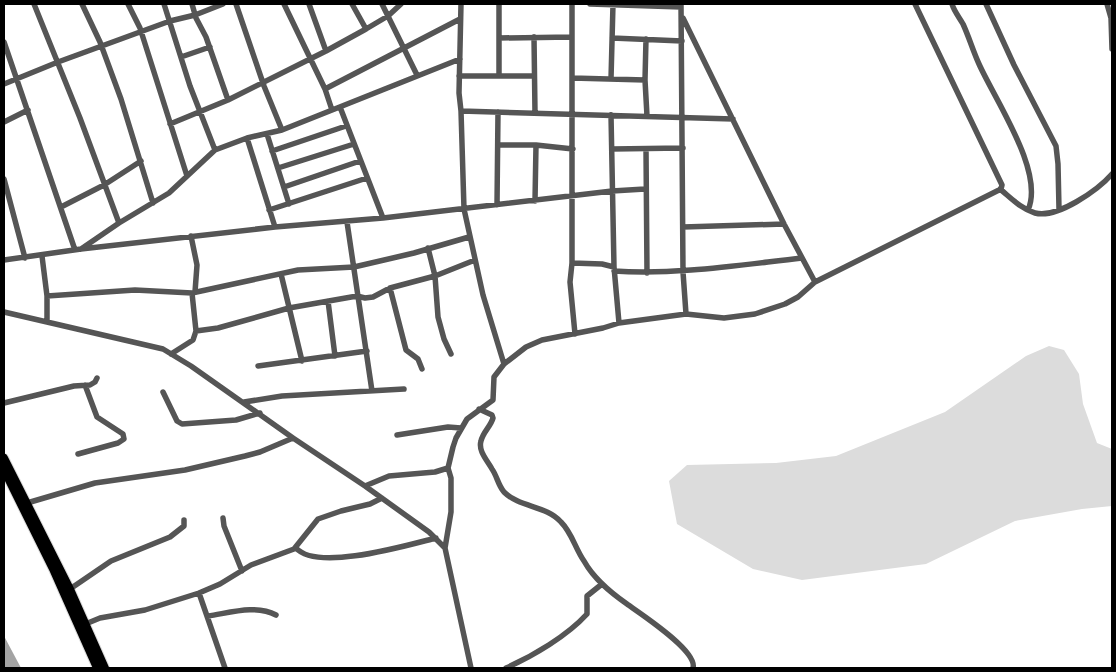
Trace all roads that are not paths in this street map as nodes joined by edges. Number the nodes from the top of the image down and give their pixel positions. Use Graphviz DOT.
graph roads {
  1 [pos="34,4"];
  2 [pos="82,4"];
  3 [pos="128,4"];
  4 [pos="164,4"];
  5 [pos="192,4"];
  6 [pos="223,4"];
  7 [pos="236,4"];
  8 [pos="284,4"];
  9 [pos="309,4"];
  10 [pos="352,4"];
  11 [pos="382,4"];
  12 [pos="401,4"];
  13 [pos="461,4"];
  14 [pos="499,4"];
  15 [pos="572,4"];
  16 [pos="590,4"];
  17 [pos="613,4"];
  18 [pos="915,4"];
  19 [pos="952,4"];
  20 [pos="986,4"];
  21 [pos="1107,4"];
  22 [pos="646,5"];
  23 [pos="681,5"];
  24 [pos="195,15"];
  25 [pos="681,15"];
  26 [pos="388,16"];
  27 [pos="460,19"];
  28 [pos="170,21"];
  29 [pos="366,29"];
  30 [pos="142,32"];
  31 [pos="534,37"];
  32 [pos="572,37"];
  33 [pos="499,38"];
  34 [pos="612,38"];
  35 [pos="646,39"];
  36 [pos="682,40"];
  37 [pos="4,42"];
  38 [pos="102,47"];
  39 [pos="210,47"];
  40 [pos="405,48"];
  41 [pos="1112,48"];
  42 [pos="326,51"];
  43 [pos="182,57"];
  44 [pos="310,58"];
  45 [pos="460,59"];
  46 [pos="58,62"];
  47 [pos="417,75"];
  48 [pos="459,76"];
  49 [pos="499,76"];
  50 [pos="534,76"];
  51 [pos="572,78"];
  52 [pos="16,79"];
  53 [pos="611,79"];
  54 [pos="645,80"];
  55 [pos="263,82"];
  56 [pos="4,84"];
  57 [pos="326,90"];
  58 [pos="228,100"];
  59 [pos="340,107"];
  60 [pos="28,110"];
  61 [pos="332,110"];
  62 [pos="461,111"];
  63 [pos="200,112"];
  64 [pos="498,112"];
  65 [pos="535,113"];
  66 [pos="572,114"];
  67 [pos="611,115"];
  68 [pos="647,116"];
  69 [pos="683,118"];
  70 [pos="733,119"];
  71 [pos="4,122"];
  72 [pos="170,124"];
  73 [pos="346,126"];
  74 [pos="282,130"];
  75 [pos="267,134"];
  76 [pos="247,138"];
  77 [pos="354,144"];
  78 [pos="498,145"];
  79 [pos="536,145"];
  80 [pos="683,148"];
  81 [pos="572,149"];
  82 [pos="612,149"];
  83 [pos="646,149"];
  84 [pos="215,150"];
  85 [pos="272,151"];
  86 [pos="141,161"];
  87 [pos="360,161"];
  88 [pos="278,168"];
  89 [pos="1112,174"];
  90 [pos="187,176"];
  91 [pos="4,178"];
  92 [pos="367,178"];
  93 [pos="104,185"];
  94 [pos="284,187"];
  95 [pos="645,189"];
  96 [pos="1000,190"];
  97 [pos="612,191"];
  98 [pos="572,196"];
  99 [pos="536,201"];
  100 [pos="153,203"];
  101 [pos="289,204"];
  102 [pos="497,205"];
  103 [pos="61,207"];
  104 [pos="464,209"];
  105 [pos="1059,209"];
  106 [pos="270,210"];
  107 [pos="1028,210"];
  108 [pos="383,218"];
  109 [pos="347,222"];
  110 [pos="119,223"];
  111 [pos="784,224"];
  112 [pos="275,227"];
  113 [pos="683,227"];
  114 [pos="191,236"];
  115 [pos="469,237"];
  116 [pos="428,248"];
  117 [pos="78,249"];
  118 [pos="42,256"];
  119 [pos="25,258"];
  120 [pos="802,258"];
  121 [pos="4,260"];
  122 [pos="475,260"];
  123 [pos="572,263"];
  124 [pos="354,267"];
  125 [pos="614,269"];
  126 [pos="683,272"];
  127 [pos="647,273"];
  128 [pos="281,274"];
  129 [pos="435,276"];
  130 [pos="815,282"];
  131 [pos="390,288"];
  132 [pos="194,293"];
  133 [pos="47,296"];
  134 [pos="357,296"];
  135 [pos="328,301"];
  136 [pos="289,308"];
  137 [pos="4,312"];
  138 [pos="686,314"];
  139 [pos="47,322"];
  140 [pos="619,323"];
  141 [pos="196,331"];
  142 [pos="575,334"];
  143 [pos="367,351"];
  144 [pos="171,354"];
  145 [pos="451,354"];
  146 [pos="335,356"];
  147 [pos="302,361"];
  148 [pos="504,364"];
  149 [pos="258,366"];
  150 [pos="422,369"];
  151 [pos="97,378"];
  152 [pos="85,385"];
  153 [pos="404,389"];
  154 [pos="372,391"];
  155 [pos="163,392"];
  156 [pos="244,402"];
  157 [pos="4,403"];
  158 [pos="479,409"];
  159 [pos="260,414"];
  160 [pos="461,428"];
  161 [pos="397,436"];
  162 [pos="293,438"];
  163 [pos="78,454"];
  164 [pos="4,458"];
  165 [pos="448,468"];
  166 [pos="4,470"];
  167 [pos="365,486"];
  168 [pos="382,498"];
  169 [pos="27,503"];
  170 [pos="223,518"];
  171 [pos="184,520"];
  172 [pos="436,538"];
  173 [pos="296,548"];
  174 [pos="445,548"];
  175 [pos="242,571"];
  176 [pos="602,584"];
  177 [pos="70,589"];
  178 [pos="199,593"];
  179 [pos="276,614"];
  180 [pos="208,616"];
  181 [pos="82,625"];
  182 [pos="98,668"];
  183 [pos="105,668"];
  184 [pos="225,668"];
  185 [pos="471,668"];
  186 [pos="506,668"];
  187 [pos="693,668"];
  1 -- 46 [label="street"];
  2 -- 38 [label="street"];
  3 -- 30 [label="street"];
  4 -- 28 [label="street"];
  5 -- 24 [label="street"];
  6 -- 24 [label="street"];
  7 -- 55 [label="street"];
  8 -- 44 [label="street"];
  9 -- 42 [label="street"];
  10 -- 29 [label="street"];
  11 -- 26 [label="street"];
  12 -- 26 [label="street"];
  13 -- 27 [label="street"];
  14 -- 33 [label="street"];
  15 -- 32 [label="street"];
  16 -- 17 [label="street"];
  17 -- 22 [label="street"];
  17 -- 34 [label="street"];
  18 -- 96 [label="street"];
  19 -- 107 [label="street"];
  20 -- 105 [label="street"];
  21 -- 41 [label="street"];
  22 -- 23 [label="street"];
  23 -- 25 [label="street"];
  24 -- 28 [label="street"];
  24 -- 39 [label="street"];
  25 -- 36 [label="street"];
  25 -- 70 [label="street"];
  26 -- 29 [label="street"];
  26 -- 40 [label="street"];
  27 -- 40 [label="street"];
  27 -- 45 [label="street"];
  28 -- 30 [label="street"];
  28 -- 43 [label="street"];
  29 -- 42 [label="street"];
  30 -- 38 [label="street"];
  30 -- 72 [label="street"];
  31 -- 32 [label="street"];
  31 -- 33 [label="street"];
  31 -- 50 [label="street"];
  32 -- 51 [label="street"];
  33 -- 49 [label="street"];
  34 -- 35 [label="street"];
  34 -- 53 [label="street"];
  35 -- 36 [label="street"];
  35 -- 54 [label="street"];
  36 -- 69 [label="street"];
  37 -- 52 [label="street"];
  38 -- 46 [label="street"];
  38 -- 86 [label="street"];
  39 -- 43 [label="street"];
  39 -- 58 [label="street"];
  40 -- 47 [label="street"];
  40 -- 57 [label="street"];
  42 -- 44 [label="street"];
  43 -- 63 [label="street"];
  44 -- 55 [label="street"];
  44 -- 57 [label="street"];
  45 -- 47 [label="street"];
  45 -- 48 [label="street"];
  46 -- 52 [label="street"];
  46 -- 93 [label="street"];
  47 -- 59 [label="street"];
  48 -- 49 [label="street"];
  48 -- 62 [label="street"];
  49 -- 50 [label="street"];
  50 -- 65 [label="street"];
  51 -- 53 [label="street"];
  51 -- 66 [label="street"];
  52 -- 56 [label="street"];
  52 -- 60 [label="street"];
  53 -- 54 [label="street"];
  54 -- 68 [label="street"];
  55 -- 58 [label="street"];
  55 -- 74 [label="street"];
  57 -- 61 [label="street"];
  58 -- 63 [label="street"];
  59 -- 61 [label="street"];
  59 -- 73 [label="street"];
  60 -- 71 [label="street"];
  60 -- 103 [label="street"];
  61 -- 74 [label="street"];
  62 -- 64 [label="street"];
  62 -- 104 [label="street"];
  63 -- 72 [label="street"];
  63 -- 84 [label="street"];
  64 -- 65 [label="street"];
  64 -- 78 [label="street"];
  65 -- 66 [label="street"];
  66 -- 67 [label="street"];
  66 -- 81 [label="street"];
  67 -- 68 [label="street"];
  67 -- 82 [label="street"];
  68 -- 69 [label="street"];
  69 -- 70 [label="street"];
  69 -- 80 [label="street"];
  70 -- 111 [label="street"];
  72 -- 90 [label="street"];
  73 -- 77 [label="street"];
  73 -- 85 [label="street"];
  74 -- 75 [label="street"];
  75 -- 76 [label="street"];
  75 -- 85 [label="street"];
  76 -- 84 [label="street"];
  76 -- 106 [label="street"];
  77 -- 87 [label="street"];
  77 -- 88 [label="street"];
  78 -- 79 [label="street"];
  78 -- 102 [label="street"];
  79 -- 81 [label="street"];
  79 -- 99 [label="street"];
  80 -- 83 [label="street"];
  80 -- 113 [label="street"];
  81 -- 98 [label="street"];
  82 -- 83 [label="street"];
  82 -- 97 [label="street"];
  83 -- 95 [label="street"];
  84 -- 90 [label="street"];
  85 -- 88 [label="street"];
  86 -- 93 [label="street"];
  86 -- 100 [label="street"];
  87 -- 92 [label="street"];
  87 -- 94 [label="street"];
  88 -- 94 [label="street"];
  89 -- 105 [label="street"];
  90 -- 100 [label="street"];
  91 -- 119 [label="street"];
  92 -- 101 [label="street"];
  92 -- 108 [label="street"];
  93 -- 103 [label="street"];
  93 -- 110 [label="street"];
  94 -- 101 [label="street"];
  95 -- 97 [label="street"];
  95 -- 127 [label="street"];
  96 -- 107 [label="street"];
  96 -- 130 [label="street"];
  97 -- 98 [label="street"];
  97 -- 125 [label="street"];
  98 -- 99 [label="street"];
  98 -- 123 [label="street"];
  99 -- 102 [label="street"];
  100 -- 110 [label="street"];
  101 -- 106 [label="street"];
  102 -- 104 [label="street"];
  103 -- 117 [label="street"];
  104 -- 108 [label="street"];
  104 -- 115 [label="street"];
  105 -- 107 [label="street"];
  106 -- 112 [label="street"];
  108 -- 109 [label="street"];
  109 -- 112 [label="street"];
  109 -- 124 [label="street"];
  110 -- 117 [label="street"];
  111 -- 113 [label="street"];
  111 -- 120 [label="street"];
  112 -- 114 [label="street"];
  113 -- 126 [label="street"];
  114 -- 117 [label="street"];
  114 -- 132 [label="street"];
  115 -- 116 [label="street"];
  115 -- 122 [label="street"];
  116 -- 124 [label="street"];
  116 -- 129 [label="street"];
  117 -- 118 [label="street"];
  118 -- 119 [label="street"];
  118 -- 133 [label="street"];
  119 -- 121 [label="street"];
  120 -- 126 [label="street"];
  120 -- 130 [label="street"];
  122 -- 129 [label="street"];
  122 -- 148 [label="street"];
  123 -- 125 [label="street"];
  123 -- 142 [label="street"];
  124 -- 128 [label="street"];
  124 -- 134 [label="street"];
  125 -- 127 [label="street"];
  125 -- 140 [label="street"];
  126 -- 127 [label="street"];
  126 -- 138 [label="street"];
  128 -- 132 [label="street"];
  128 -- 136 [label="street"];
  129 -- 131 [label="street"];
  129 -- 145 [label="street"];
  130 -- 138 [label="street"];
  131 -- 134 [label="street"];
  131 -- 150 [label="street"];
  132 -- 133 [label="street"];
  132 -- 141 [label="street"];
  133 -- 139 [label="street"];
  134 -- 135 [label="street"];
  134 -- 143 [label="street"];
  135 -- 136 [label="street"];
  135 -- 146 [label="street"];
  136 -- 141 [label="street"];
  136 -- 147 [label="street"];
  137 -- 139 [label="street"];
  138 -- 140 [label="street"];
  139 -- 144 [label="street"];
  140 -- 142 [label="street"];
  141 -- 144 [label="street"];
  142 -- 148 [label="street"];
  143 -- 146 [label="street"];
  143 -- 154 [label="street"];
  144 -- 156 [label="street"];
  146 -- 147 [label="street"];
  147 -- 149 [label="street"];
  148 -- 158 [label="street"];
  151 -- 152 [label="street"];
  152 -- 157 [label="street"];
  152 -- 163 [label="street"];
  153 -- 154 [label="street"];
  154 -- 156 [label="street"];
  155 -- 159 [label="street"];
  156 -- 159 [label="street"];
  158 -- 160 [label="street"];
  158 -- 176 [label="street"];
  159 -- 162 [label="street"];
  160 -- 161 [label="street"];
  160 -- 165 [label="street"];
  162 -- 167 [label="street"];
  162 -- 169 [label="street"];
  164 -- 169 [label="main road"];
  165 -- 167 [label="street"];
  165 -- 174 [label="street"];
  166 -- 181 [label="main road"];
  167 -- 168 [label="street"];
  168 -- 172 [label="street"];
  168 -- 173 [label="street"];
  169 -- 177 [label="main road"];
  170 -- 175 [label="street"];
  171 -- 177 [label="street"];
  172 -- 173 [label="street"];
  172 -- 174 [label="street"];
  173 -- 175 [label="street"];
  174 -- 185 [label="street"];
  175 -- 178 [label="street"];
  176 -- 186 [label="street"];
  176 -- 187 [label="street"];
  177 -- 181 [label="main road"];
  178 -- 180 [label="street"];
  178 -- 181 [label="street"];
  179 -- 180 [label="street"];
  180 -- 184 [label="street"];
  181 -- 182 [label="main road"];
  181 -- 183 [label="main road"];
}
